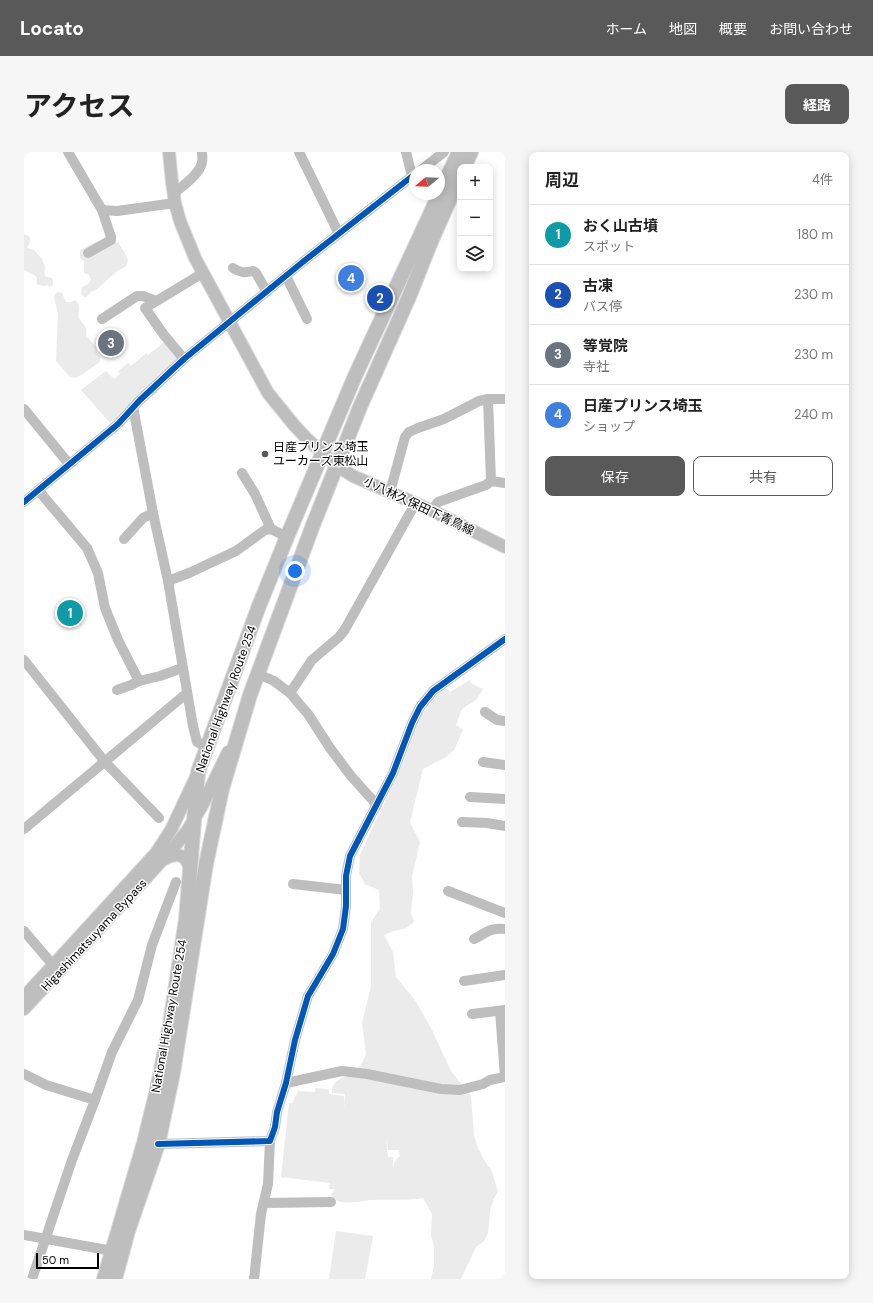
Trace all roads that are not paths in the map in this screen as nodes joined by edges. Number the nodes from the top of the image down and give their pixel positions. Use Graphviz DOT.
graph roads {
  1 [pos="68,152"];
  2 [pos="170,152"];
  3 [pos="202,152"];
  4 [pos="299,152"];
  5 [pos="406,152"];
  6 [pos="444,152"];
  7 [pos="462,152"];
  8 [pos="410,164"];
  9 [pos="429,164"];
  10 [pos="464,164"];
  11 [pos="409,179"];
  12 [pos="457,183"];
  13 [pos="175,198"];
  14 [pos="102,210"];
  15 [pos="339,234"];
  16 [pos="88,253"];
  17 [pos="233,268"];
  18 [pos="203,273"];
  19 [pos="286,276"];
  20 [pos="267,292"];
  21 [pos="156,301"];
  22 [pos="102,318"];
  23 [pos="307,318"];
  24 [pos="230,323"];
  25 [pos="184,359"];
  26 [pos="488,399"];
  27 [pos="505,399"];
  28 [pos="133,407"];
  29 [pos="24,409"];
  30 [pos="322,454"];
  31 [pos="70,464"];
  32 [pos="337,466"];
  33 [pos="242,473"];
  34 [pos="491,481"];
  35 [pos="505,483"];
  36 [pos="38,490"];
  37 [pos="390,492"];
  38 [pos="24,502"];
  39 [pos="415,504"];
  40 [pos="432,511"];
  41 [pos="153,513"];
  42 [pos="271,529"];
  43 [pos="287,537"];
  44 [pos="124,539"];
  45 [pos="505,547"];
  46 [pos="168,581"];
  47 [pos="505,639"];
  48 [pos="24,660"];
  49 [pos="182,668"];
  50 [pos="258,674"];
  51 [pos="138,681"];
  52 [pos="117,690"];
  53 [pos="187,693"];
  54 [pos="290,693"];
  55 [pos="250,695"];
  56 [pos="485,712"];
  57 [pos="505,721"];
  58 [pos="207,747"];
  59 [pos="105,762"];
  60 [pos="483,762"];
  61 [pos="505,765"];
  62 [pos="198,772"];
  63 [pos="470,797"];
  64 [pos="505,799"];
  65 [pos="377,805"];
  66 [pos="159,818"];
  67 [pos="194,821"];
  68 [pos="462,822"];
  69 [pos="505,826"];
  70 [pos="24,829"];
  71 [pos="177,844"];
  72 [pos="192,848"];
  73 [pos="159,856"];
  74 [pos="206,864"];
  75 [pos="190,870"];
  76 [pos="176,882"];
  77 [pos="293,884"];
  78 [pos="346,890"];
  79 [pos="448,891"];
  80 [pos="505,913"];
  81 [pos="505,929"];
  82 [pos="24,931"];
  83 [pos="474,939"];
  84 [pos="53,965"];
  85 [pos="505,975"];
  86 [pos="464,981"];
  87 [pos="24,997"];
  88 [pos="24,1010"];
  89 [pos="503,1010"];
  90 [pos="472,1014"];
  91 [pos="24,1074"];
  92 [pos="505,1077"];
  93 [pos="286,1083"];
  94 [pos="95,1100"];
  95 [pos="270,1141"];
  96 [pos="158,1144"];
  97 [pos="331,1202"];
  98 [pos="264,1203"];
  99 [pos="24,1235"];
  100 [pos="46,1239"];
  101 [pos="117,1252"];
  102 [pos="32,1279"];
  103 [pos="104,1279"];
  104 [pos="115,1279"];
  105 [pos="254,1279"];
  1 -- 14 [label="street"];
  2 -- 13 [label="main road, 小八林久保田下青鳥線"];
  3 -- 13 [label="street"];
  4 -- 15 [label="street"];
  5 -- 8 [label="street"];
  6 -- 9 [label="street"];
  7 -- 10 [label="highway, National Highway Route 254"];
  7 -- 30 [label="highway, National Highway Route 254"];
  11 -- 15 [label="street"];
  12 -- 32 [label="highway, National Highway Route 254"];
  13 -- 14 [label="street"];
  13 -- 18 [label="main road, 小八林久保田下青鳥線"];
  14 -- 16 [label="street"];
  15 -- 19 [label="street"];
  17 -- 20 [label="street"];
  18 -- 21 [label="street"];
  18 -- 24 [label="main road, 小八林久保田下青鳥線"];
  19 -- 20 [label="street"];
  19 -- 23 [label="street"];
  20 -- 24 [label="street"];
  21 -- 22 [label="street"];
  21 -- 25 [label="street"];
  24 -- 25 [label="street"];
  24 -- 30 [label="main road, 小八林久保田下青鳥線"];
  25 -- 28 [label="street"];
  26 -- 27 [label="street"];
  26 -- 34 [label="street"];
  26 -- 37 [label="street"];
  28 -- 31 [label="street"];
  28 -- 41 [label="street"];
  29 -- 31 [label="street"];
  30 -- 32 [label="main road, 小八林久保田下青鳥線"];
  30 -- 43 [label="highway, National Highway Route 254"];
  31 -- 36 [label="street"];
  32 -- 37 [label="main road, 小八林久保田下青鳥線"];
  32 -- 50 [label="highway, National Highway Route 254"];
  33 -- 42 [label="street"];
  34 -- 35 [label="street"];
  34 -- 40 [label="street"];
  36 -- 38 [label="street"];
  36 -- 51 [label="street"];
  37 -- 39 [label="main road, 小八林久保田下青鳥線"];
  39 -- 40 [label="main road, 小八林久保田下青鳥線"];
  39 -- 54 [label="street"];
  40 -- 45 [label="main road, 小八林久保田下青鳥線"];
  41 -- 44 [label="street"];
  41 -- 46 [label="street"];
  42 -- 43 [label="street"];
  42 -- 46 [label="street"];
  43 -- 58 [label="highway, National Highway Route 254"];
  46 -- 49 [label="street"];
  47 -- 65 [label="street"];
  48 -- 59 [label="street"];
  49 -- 51 [label="street"];
  49 -- 53 [label="street"];
  50 -- 54 [label="street"];
  50 -- 55 [label="highway, National Highway Route 254"];
  51 -- 52 [label="street"];
  53 -- 58 [label="street"];
  53 -- 59 [label="street"];
  54 -- 65 [label="street"];
  55 -- 67 [label="main road"];
  55 -- 74 [label="highway, National Highway Route 254"];
  56 -- 57 [label="street"];
  58 -- 62 [label="highway, National Highway Route 254"];
  59 -- 66 [label="street"];
  59 -- 70 [label="street"];
  60 -- 61 [label="street"];
  62 -- 67 [label="highway, National Highway Route 254"];
  62 -- 73 [label="main road"];
  63 -- 64 [label="street"];
  65 -- 78 [label="street"];
  67 -- 71 [label="main road"];
  67 -- 72 [label="highway, National Highway Route 254"];
  68 -- 69 [label="street"];
  71 -- 72 [label="main road"];
  71 -- 73 [label="main road"];
  72 -- 74 [label="main road"];
  72 -- 75 [label="highway, National Highway Route 254"];
  73 -- 75 [label="main road"];
  73 -- 84 [label="main road, Higashimatsuyama Bypass"];
  73 -- 88 [label="main road, Higashimatsuyama Bypass"];
  74 -- 96 [label="highway, National Highway Route 254"];
  75 -- 101 [label="highway, National Highway Route 254"];
  76 -- 94 [label="street"];
  77 -- 78 [label="street"];
  78 -- 93 [label="street"];
  79 -- 80 [label="street"];
  81 -- 83 [label="street"];
  82 -- 84 [label="street"];
  84 -- 87 [label="main road, Higashimatsuyama Bypass"];
  85 -- 86 [label="street"];
  89 -- 90 [label="street"];
  89 -- 92 [label="street"];
  91 -- 94 [label="street"];
  92 -- 93 [label="street"];
  93 -- 95 [label="street"];
  94 -- 100 [label="street"];
  95 -- 96 [label="street"];
  95 -- 98 [label="street"];
  96 -- 101 [label="highway, National Highway Route 254"];
  97 -- 98 [label="street"];
  98 -- 105 [label="street"];
  99 -- 100 [label="street"];
  100 -- 101 [label="street"];
  100 -- 102 [label="street"];
  101 -- 103 [label="highway, National Highway Route 254"];
  101 -- 104 [label="highway, National Highway Route 254"];
}
